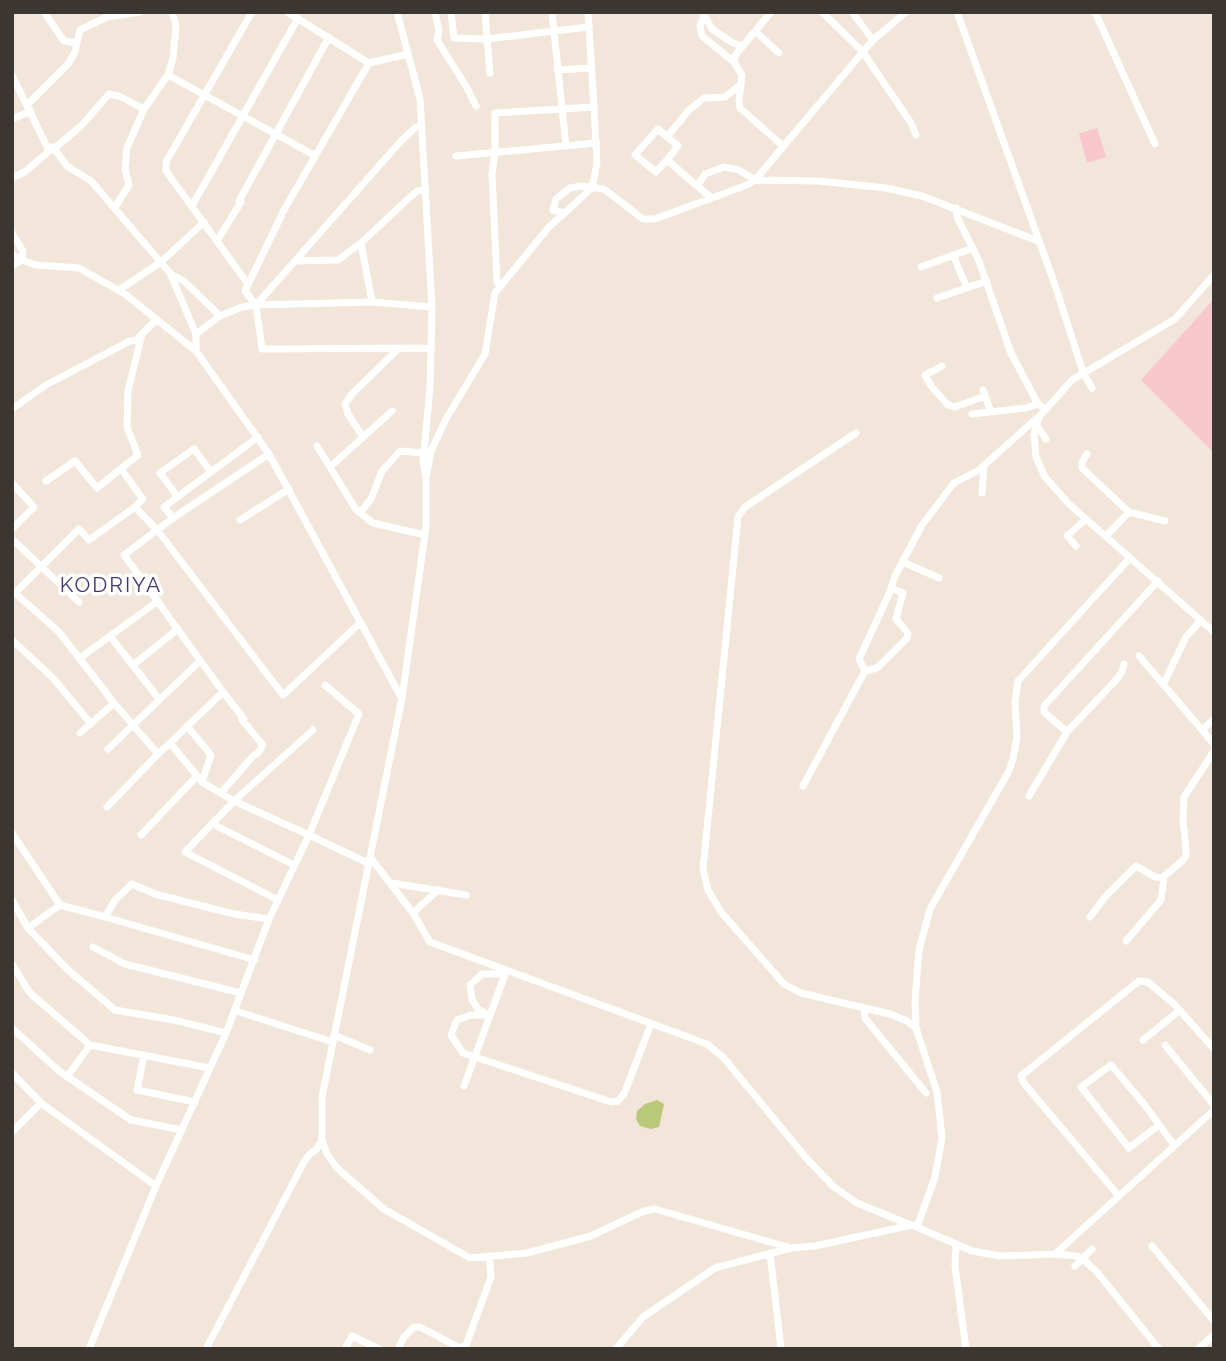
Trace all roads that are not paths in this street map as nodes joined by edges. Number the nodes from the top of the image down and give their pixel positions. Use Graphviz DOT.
graph roads {
  1 [pos="44,12"];
  2 [pos="139,12"];
  3 [pos="172,12"];
  4 [pos="252,12"];
  5 [pos="287,12"];
  6 [pos="397,12"];
  7 [pos="435,12"];
  8 [pos="451,12"];
  9 [pos="485,12"];
  10 [pos="552,12"];
  11 [pos="587,12"];
  12 [pos="771,12"];
  13 [pos="822,12"];
  14 [pos="852,12"];
  15 [pos="906,12"];
  16 [pos="957,12"];
  17 [pos="1095,12"];
  18 [pos="704,13"];
  19 [pos="298,18"];
  20 [pos="589,27"];
  21 [pos="755,31"];
  22 [pos="554,32"];
  23 [pos="329,37"];
  24 [pos="486,38"];
  25 [pos="873,40"];
  26 [pos="76,43"];
  27 [pos="743,46"];
  28 [pos="863,52"];
  29 [pos="779,53"];
  30 [pos="408,54"];
  31 [pos="734,62"];
  32 [pos="369,63"];
  33 [pos="591,68"];
  34 [pos="557,70"];
  35 [pos="490,73"];
  36 [pos="12,75"];
  37 [pos="168,75"];
  38 [pos="741,85"];
  39 [pos="203,95"];
  40 [pos="476,106"];
  41 [pos="561,107"];
  42 [pos="594,107"];
  43 [pos="29,108"];
  44 [pos="144,109"];
  45 [pos="243,116"];
  46 [pos="12,119"];
  47 [pos="422,125"];
  48 [pos="275,133"];
  49 [pos="916,135"];
  50 [pos="667,137"];
  51 [pos="597,143"];
  52 [pos="1155,144"];
  53 [pos="566,146"];
  54 [pos="783,146"];
  55 [pos="51,149"];
  56 [pos="495,152"];
  57 [pos="314,155"];
  58 [pos="456,156"];
  59 [pos="667,160"];
  60 [pos="12,178"];
  61 [pos="755,180"];
  62 [pos="698,185"];
  63 [pos="593,188"];
  64 [pos="426,190"];
  65 [pos="710,198"];
  66 [pos="192,206"];
  67 [pos="115,207"];
  68 [pos="956,208"];
  69 [pos="553,210"];
  70 [pos="564,213"];
  71 [pos="557,219"];
  72 [pos="204,222"];
  73 [pos="12,233"];
  74 [pos="217,241"];
  75 [pos="1038,241"];
  76 [pos="361,243"];
  77 [pos="973,248"];
  78 [pos="12,254"];
  79 [pos="953,255"];
  80 [pos="22,260"];
  81 [pos="295,261"];
  82 [pos="161,262"];
  83 [pos="12,266"];
  84 [pos="921,267"];
  85 [pos="170,273"];
  86 [pos="1214,275"];
  87 [pos="987,281"];
  88 [pos="497,282"];
  89 [pos="248,284"];
  90 [pos="122,288"];
  91 [pos="967,288"];
  92 [pos="937,298"];
  93 [pos="372,302"];
  94 [pos="256,305"];
  95 [pos="432,307"];
  96 [pos="220,316"];
  97 [pos="156,320"];
  98 [pos="142,334"];
  99 [pos="196,334"];
  100 [pos="399,348"];
  101 [pos="431,348"];
  102 [pos="196,351"];
  103 [pos="942,366"];
  104 [pos="1083,372"];
  105 [pos="1092,388"];
  106 [pos="1041,406"];
  107 [pos="12,409"];
  108 [pos="392,411"];
  109 [pos="991,412"];
  110 [pos="972,414"];
  111 [pos="1038,421"];
  112 [pos="856,433"];
  113 [pos="363,437"];
  114 [pos="258,438"];
  115 [pos="1046,439"];
  116 [pos="317,446"];
  117 [pos="424,453"];
  118 [pos="269,454"];
  119 [pos="1087,454"];
  120 [pos="985,465"];
  121 [pos="330,467"];
  122 [pos="121,469"];
  123 [pos="211,472"];
  124 [pos="426,477"];
  125 [pos="46,481"];
  126 [pos="12,483"];
  127 [pos="289,489"];
  128 [pos="982,493"];
  129 [pos="177,496"];
  130 [pos="135,507"];
  131 [pos="1129,512"];
  132 [pos="360,513"];
  133 [pos="173,518"];
  134 [pos="1086,519"];
  135 [pos="240,520"];
  136 [pos="1165,521"];
  137 [pos="12,529"];
  138 [pos="158,531"];
  139 [pos="425,535"];
  140 [pos="1106,536"];
  141 [pos="12,539"];
  142 [pos="1076,545"];
  143 [pos="1130,558"];
  144 [pos="903,562"];
  145 [pos="41,566"];
  146 [pos="939,578"];
  147 [pos="1157,581"];
  148 [pos="891,587"];
  149 [pos="13,594"];
  150 [pos="158,601"];
  151 [pos="79,602"];
  152 [pos="1200,620"];
  153 [pos="360,623"];
  154 [pos="178,629"];
  155 [pos="1214,632"];
  156 [pos="110,636"];
  157 [pos="12,640"];
  158 [pos="1139,656"];
  159 [pos="80,657"];
  160 [pos="200,661"];
  161 [pos="1124,664"];
  162 [pos="133,665"];
  163 [pos="865,671"];
  164 [pos="1164,683"];
  165 [pos="325,685"];
  166 [pos="223,692"];
  167 [pos="402,698"];
  168 [pos="159,699"];
  169 [pos="114,703"];
  170 [pos="1214,719"];
  171 [pos="91,724"];
  172 [pos="133,725"];
  173 [pos="187,726"];
  174 [pos="313,730"];
  175 [pos="1202,730"];
  176 [pos="80,733"];
  177 [pos="1067,733"];
  178 [pos="170,743"];
  179 [pos="1214,744"];
  180 [pos="108,749"];
  181 [pos="1214,751"];
  182 [pos="158,754"];
  183 [pos="200,779"];
  184 [pos="803,786"];
  185 [pos="221,793"];
  186 [pos="1029,796"];
  187 [pos="234,801"];
  188 [pos="107,807"];
  189 [pos="213,824"];
  190 [pos="12,833"];
  191 [pos="141,835"];
  192 [pos="309,835"];
  193 [pos="369,860"];
  194 [pos="293,864"];
  195 [pos="1164,877"];
  196 [pos="391,883"];
  197 [pos="438,890"];
  198 [pos="466,895"];
  199 [pos="12,900"];
  200 [pos="278,900"];
  201 [pos="60,905"];
  202 [pos="413,913"];
  203 [pos="105,916"];
  204 [pos="1090,917"];
  205 [pos="269,919"];
  206 [pos="28,928"];
  207 [pos="1126,941"];
  208 [pos="93,947"];
  209 [pos="255,960"];
  210 [pos="12,964"];
  211 [pos="506,974"];
  212 [pos="21,978"];
  213 [pos="12,980"];
  214 [pos="241,993"];
  215 [pos="864,1008"];
  216 [pos="1180,1010"];
  217 [pos="236,1011"];
  218 [pos="490,1015"];
  219 [pos="651,1024"];
  220 [pos="12,1028"];
  221 [pos="916,1028"];
  222 [pos="226,1033"];
  223 [pos="333,1039"];
  224 [pos="1143,1040"];
  225 [pos="90,1045"];
  226 [pos="1165,1045"];
  227 [pos="1214,1049"];
  228 [pos="370,1050"];
  229 [pos="144,1055"];
  230 [pos="475,1056"];
  231 [pos="210,1068"];
  232 [pos="12,1073"];
  233 [pos="67,1077"];
  234 [pos="464,1086"];
  235 [pos="926,1093"];
  236 [pos="195,1101"];
  237 [pos="41,1103"];
  238 [pos="1214,1107"];
  239 [pos="1158,1125"];
  240 [pos="182,1130"];
  241 [pos="12,1131"];
  242 [pos="322,1140"];
  243 [pos="1174,1146"];
  244 [pos="156,1186"];
  245 [pos="1118,1195"];
  246 [pos="914,1226"];
  247 [pos="1152,1245"];
  248 [pos="956,1246"];
  249 [pos="791,1248"];
  250 [pos="1092,1249"];
  251 [pos="769,1253"];
  252 [pos="1055,1254"];
  253 [pos="489,1256"];
  254 [pos="1083,1259"];
  255 [pos="1074,1266"];
  256 [pos="1214,1321"];
  257 [pos="1214,1335"];
  258 [pos="89,1349"];
  259 [pos="205,1349"];
  260 [pos="345,1349"];
  261 [pos="379,1349"];
  262 [pos="398,1349"];
  263 [pos="616,1349"];
  264 [pos="781,1349"];
  265 [pos="966,1349"];
  266 [pos="1159,1349"];
  267 [pos="1198,1349"];
  1 -- 26 [label="street"];
  2 -- 26 [label="street"];
  3 -- 37 [label="street"];
  4 -- 39 [label="street"];
  5 -- 19 [label="street"];
  6 -- 30 [label="street"];
  7 -- 40 [label="street"];
  8 -- 24 [label="street"];
  9 -- 24 [label="street"];
  10 -- 22 [label="street"];
  11 -- 20 [label="street"];
  12 -- 21 [label="street"];
  13 -- 28 [label="street"];
  14 -- 25 [label="street"];
  15 -- 25 [label="street"];
  16 -- 75 [label="street"];
  17 -- 52 [label="street"];
  18 -- 27 [label="street"];
  18 -- 31 [label="street"];
  19 -- 23 [label="street"];
  19 -- 45 [label="street"];
  20 -- 22 [label="street"];
  20 -- 33 [label="street"];
  21 -- 27 [label="street"];
  21 -- 29 [label="street"];
  22 -- 24 [label="street"];
  22 -- 34 [label="street"];
  23 -- 32 [label="street"];
  23 -- 48 [label="street"];
  24 -- 35 [label="street"];
  25 -- 28 [label="street"];
  26 -- 43 [label="street"];
  27 -- 31 [label="street"];
  28 -- 49 [label="street"];
  28 -- 54 [label="street"];
  30 -- 32 [label="street"];
  30 -- 47 [label="street"];
  31 -- 38 [label="street"];
  32 -- 57 [label="street"];
  33 -- 34 [label="street"];
  33 -- 42 [label="street"];
  34 -- 41 [label="street"];
  36 -- 43 [label="street"];
  37 -- 39 [label="street"];
  37 -- 44 [label="street"];
  38 -- 50 [label="street"];
  38 -- 54 [label="street"];
  39 -- 45 [label="street"];
  39 -- 66 [label="street"];
  41 -- 42 [label="street"];
  41 -- 53 [label="street"];
  41 -- 56 [label="street"];
  42 -- 51 [label="street"];
  43 -- 46 [label="street"];
  43 -- 55 [label="street"];
  44 -- 55 [label="street"];
  44 -- 67 [label="street"];
  45 -- 48 [label="street"];
  45 -- 66 [label="street"];
  47 -- 64 [label="street"];
  47 -- 81 [label="street"];
  48 -- 57 [label="street"];
  48 -- 74 [label="street"];
  50 -- 59 [label="street"];
  50 -- 59 [label="street"];
  51 -- 53 [label="street"];
  51 -- 63 [label="street"];
  53 -- 56 [label="street"];
  54 -- 61 [label="street"];
  55 -- 60 [label="street"];
  55 -- 67 [label="street"];
  56 -- 58 [label="street"];
  56 -- 88 [label="street"];
  57 -- 89 [label="street"];
  59 -- 62 [label="street"];
  61 -- 62 [label="street"];
  61 -- 65 [label="street"];
  61 -- 68 [label="street"];
  62 -- 65 [label="street"];
  63 -- 65 [label="street"];
  63 -- 69 [label="street"];
  63 -- 70 [label="street"];
  64 -- 76 [label="street"];
  64 -- 95 [label="street"];
  66 -- 72 [label="street"];
  67 -- 82 [label="street"];
  68 -- 75 [label="street"];
  68 -- 77 [label="street"];
  69 -- 70 [label="street"];
  69 -- 71 [label="street"];
  70 -- 71 [label="street"];
  71 -- 124 [label="street"];
  72 -- 74 [label="street"];
  72 -- 82 [label="street"];
  73 -- 80 [label="street"];
  74 -- 89 [label="street"];
  75 -- 104 [label="street"];
  76 -- 81 [label="street"];
  76 -- 93 [label="street"];
  77 -- 79 [label="street"];
  77 -- 87 [label="street"];
  78 -- 80 [label="street"];
  79 -- 84 [label="street"];
  79 -- 91 [label="street"];
  80 -- 83 [label="street"];
  80 -- 97 [label="street"];
  81 -- 94 [label="street"];
  82 -- 85 [label="street"];
  82 -- 90 [label="street"];
  85 -- 96 [label="street"];
  85 -- 99 [label="street"];
  86 -- 104 [label="street"];
  87 -- 91 [label="street"];
  87 -- 106 [label="street"];
  89 -- 94 [label="street"];
  91 -- 92 [label="street"];
  93 -- 94 [label="street"];
  93 -- 95 [label="street"];
  94 -- 96 [label="street"];
  94 -- 100 [label="street"];
  95 -- 101 [label="street"];
  96 -- 99 [label="street"];
  97 -- 98 [label="street"];
  97 -- 102 [label="street"];
  98 -- 107 [label="street"];
  98 -- 122 [label="street"];
  99 -- 102 [label="street"];
  100 -- 101 [label="street"];
  100 -- 113 [label="street"];
  101 -- 117 [label="street"];
  102 -- 114 [label="street"];
  103 -- 109 [label="street"];
  104 -- 105 [label="street"];
  104 -- 106 [label="street"];
  106 -- 109 [label="street"];
  106 -- 111 [label="street"];
  108 -- 113 [label="street"];
  109 -- 110 [label="street"];
  111 -- 115 [label="street"];
  111 -- 120 [label="street"];
  111 -- 134 [label="street"];
  112 -- 215 [label="street"];
  113 -- 121 [label="street"];
  114 -- 118 [label="street"];
  114 -- 123 [label="street"];
  116 -- 121 [label="street"];
  117 -- 124 [label="street"];
  117 -- 132 [label="street"];
  118 -- 127 [label="street"];
  118 -- 133 [label="street"];
  119 -- 131 [label="street"];
  120 -- 128 [label="street"];
  120 -- 144 [label="street"];
  121 -- 132 [label="street"];
  122 -- 125 [label="street"];
  122 -- 130 [label="street"];
  123 -- 129 [label="street"];
  123 -- 129 [label="street"];
  124 -- 139 [label="street"];
  126 -- 137 [label="street"];
  127 -- 135 [label="street"];
  127 -- 153 [label="street"];
  129 -- 133 [label="street"];
  130 -- 138 [label="street"];
  130 -- 145 [label="street"];
  131 -- 136 [label="street"];
  131 -- 140 [label="street"];
  132 -- 139 [label="street"];
  133 -- 138 [label="street"];
  134 -- 140 [label="street"];
  134 -- 142 [label="street"];
  138 -- 150 [label="street"];
  138 -- 153 [label="street"];
  139 -- 167 [label="street"];
  140 -- 143 [label="street"];
  141 -- 145 [label="street"];
  143 -- 147 [label="street"];
  143 -- 221 [label="street"];
  144 -- 146 [label="street"];
  144 -- 148 [label="street"];
  145 -- 149 [label="street"];
  145 -- 151 [label="street"];
  147 -- 152 [label="street"];
  147 -- 177 [label="street"];
  148 -- 163 [label="street"];
  148 -- 163 [label="street"];
  149 -- 159 [label="street"];
  150 -- 154 [label="street"];
  150 -- 156 [label="street"];
  152 -- 155 [label="street"];
  152 -- 164 [label="street"];
  153 -- 167 [label="street"];
  154 -- 160 [label="street"];
  154 -- 162 [label="street"];
  156 -- 159 [label="street"];
  156 -- 162 [label="street"];
  157 -- 171 [label="street"];
  158 -- 164 [label="street"];
  159 -- 169 [label="street"];
  160 -- 166 [label="street"];
  160 -- 168 [label="street"];
  161 -- 177 [label="street"];
  162 -- 168 [label="street"];
  163 -- 184 [label="street"];
  164 -- 175 [label="street"];
  165 -- 192 [label="street"];
  166 -- 173 [label="street"];
  166 -- 185 [label="street"];
  167 -- 193 [label="street"];
  168 -- 172 [label="street"];
  169 -- 171 [label="street"];
  169 -- 172 [label="street"];
  170 -- 175 [label="street"];
  171 -- 176 [label="street"];
  172 -- 180 [label="street"];
  172 -- 182 [label="street"];
  173 -- 178 [label="street"];
  173 -- 183 [label="street"];
  174 -- 187 [label="street"];
  175 -- 179 [label="street"];
  177 -- 186 [label="street"];
  178 -- 182 [label="street"];
  178 -- 183 [label="street"];
  181 -- 195 [label="street"];
  182 -- 188 [label="street"];
  183 -- 185 [label="street"];
  183 -- 191 [label="street"];
  185 -- 187 [label="street"];
  187 -- 189 [label="street"];
  187 -- 192 [label="street"];
  189 -- 194 [label="street"];
  189 -- 200 [label="street"];
  190 -- 201 [label="street"];
  192 -- 193 [label="street"];
  192 -- 194 [label="street"];
  193 -- 196 [label="street"];
  193 -- 223 [label="street"];
  194 -- 200 [label="street"];
  195 -- 204 [label="street"];
  195 -- 207 [label="street"];
  196 -- 197 [label="street"];
  196 -- 202 [label="street"];
  197 -- 198 [label="street"];
  197 -- 202 [label="street"];
  199 -- 206 [label="street"];
  200 -- 205 [label="street"];
  201 -- 203 [label="street"];
  201 -- 206 [label="street"];
  202 -- 211 [label="street"];
  203 -- 205 [label="street"];
  203 -- 209 [label="street"];
  205 -- 209 [label="street"];
  206 -- 222 [label="street"];
  208 -- 214 [label="street"];
  209 -- 214 [label="street"];
  210 -- 212 [label="street"];
  211 -- 218 [label="street"];
  211 -- 218 [label="street"];
  211 -- 219 [label="street"];
  212 -- 213 [label="street"];
  212 -- 225 [label="street"];
  214 -- 217 [label="street"];
  215 -- 221 [label="street"];
  215 -- 235 [label="street"];
  216 -- 224 [label="street"];
  216 -- 227 [label="street"];
  216 -- 245 [label="street"];
  217 -- 222 [label="street"];
  217 -- 223 [label="street"];
  218 -- 230 [label="street"];
  218 -- 230 [label="street"];
  219 -- 230 [label="street"];
  219 -- 246 [label="street"];
  220 -- 233 [label="street"];
  221 -- 246 [label="street"];
  222 -- 231 [label="street"];
  223 -- 228 [label="street"];
  223 -- 242 [label="street"];
  225 -- 229 [label="street"];
  225 -- 233 [label="street"];
  226 -- 238 [label="street"];
  229 -- 231 [label="street"];
  229 -- 236 [label="street"];
  230 -- 234 [label="street"];
  231 -- 236 [label="street"];
  232 -- 237 [label="street"];
  233 -- 240 [label="street"];
  236 -- 240 [label="street"];
  237 -- 241 [label="street"];
  237 -- 244 [label="street"];
  238 -- 243 [label="street"];
  239 -- 239 [label="street"];
  239 -- 243 [label="street"];
  240 -- 244 [label="street"];
  242 -- 253 [label="street"];
  242 -- 259 [label="street"];
  243 -- 245 [label="street"];
  244 -- 258 [label="street"];
  245 -- 252 [label="street"];
  246 -- 248 [label="street"];
  246 -- 249 [label="street"];
  247 -- 256 [label="street"];
  248 -- 252 [label="street"];
  248 -- 265 [label="street"];
  249 -- 251 [label="street"];
  249 -- 253 [label="street"];
  250 -- 254 [label="street"];
  251 -- 263 [label="street"];
  251 -- 264 [label="street"];
  252 -- 254 [label="street"];
  253 -- 262 [label="street"];
  254 -- 255 [label="street"];
  254 -- 266 [label="street"];
  257 -- 267 [label="street"];
  260 -- 261 [label="street"];
}
